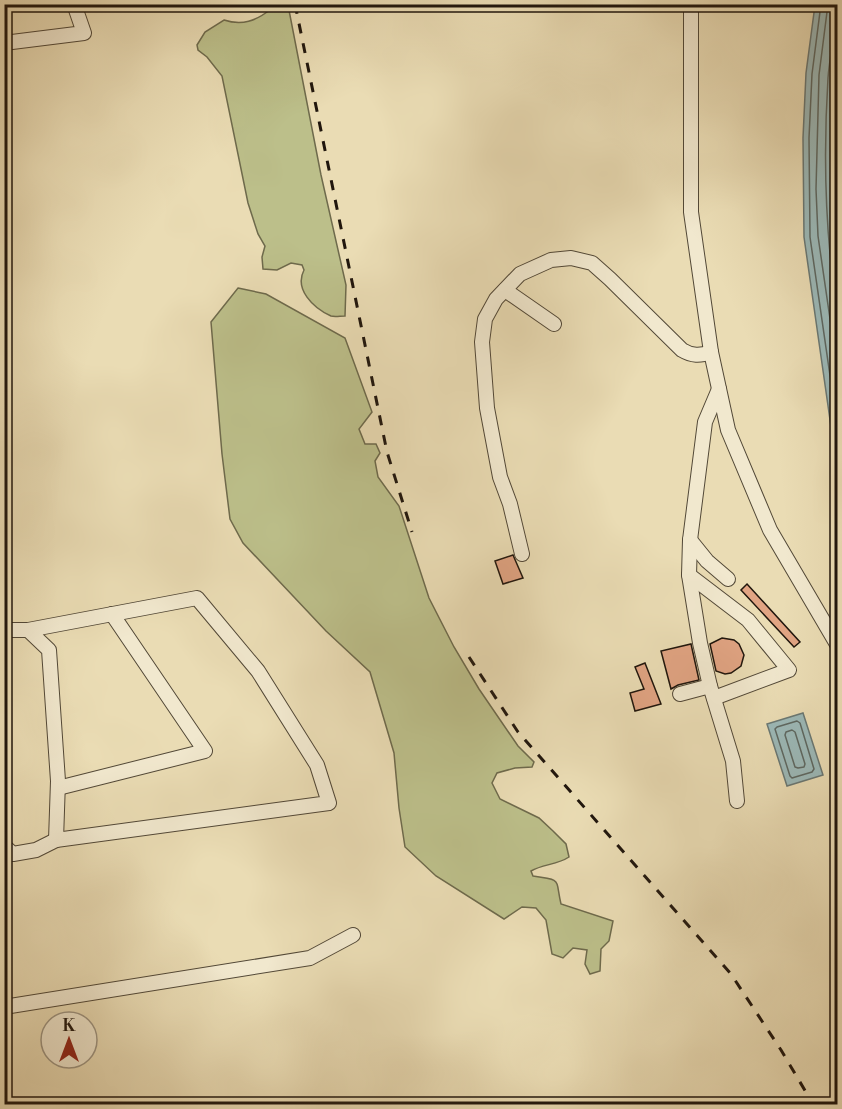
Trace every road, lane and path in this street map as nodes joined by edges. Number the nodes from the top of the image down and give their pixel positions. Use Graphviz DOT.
graph roads {
  1 [pos="74,4"];
  2 [pos="691,4"];
  3 [pos="4,43"];
  4 [pos="505,290"];
  5 [pos="554,324"];
  6 [pos="711,352"];
  7 [pos="719,389"];
  8 [pos="690,540"];
  9 [pos="522,554"];
  10 [pos="689,575"];
  11 [pos="728,579"];
  12 [pos="112,614"];
  13 [pos="4,630"];
  14 [pos="28,630"];
  15 [pos="837,646"];
  16 [pos="712,692"];
  17 [pos="680,694"];
  18 [pos="58,788"];
  19 [pos="737,801"];
  20 [pos="56,840"];
  21 [pos="4,846"];
  22 [pos="353,935"];
  23 [pos="4,1007"];
  1 -- 3 [label="street"];
  2 -- 6 [label="street"];
  4 -- 5 [label="street"];
  4 -- 6 [label="street"];
  4 -- 9 [label="street"];
  6 -- 7 [label="street"];
  7 -- 8 [label="street"];
  7 -- 15 [label="street"];
  8 -- 10 [label="street"];
  8 -- 11 [label="street"];
  10 -- 16 [label="street"];
  10 -- 16 [label="street"];
  12 -- 14 [label="street"];
  12 -- 18 [label="street"];
  12 -- 20 [label="street"];
  13 -- 14 [label="street"];
  14 -- 18 [label="street"];
  16 -- 17 [label="street"];
  16 -- 19 [label="street"];
  18 -- 20 [label="street"];
  20 -- 21 [label="street"];
  22 -- 23 [label="street"];
}
